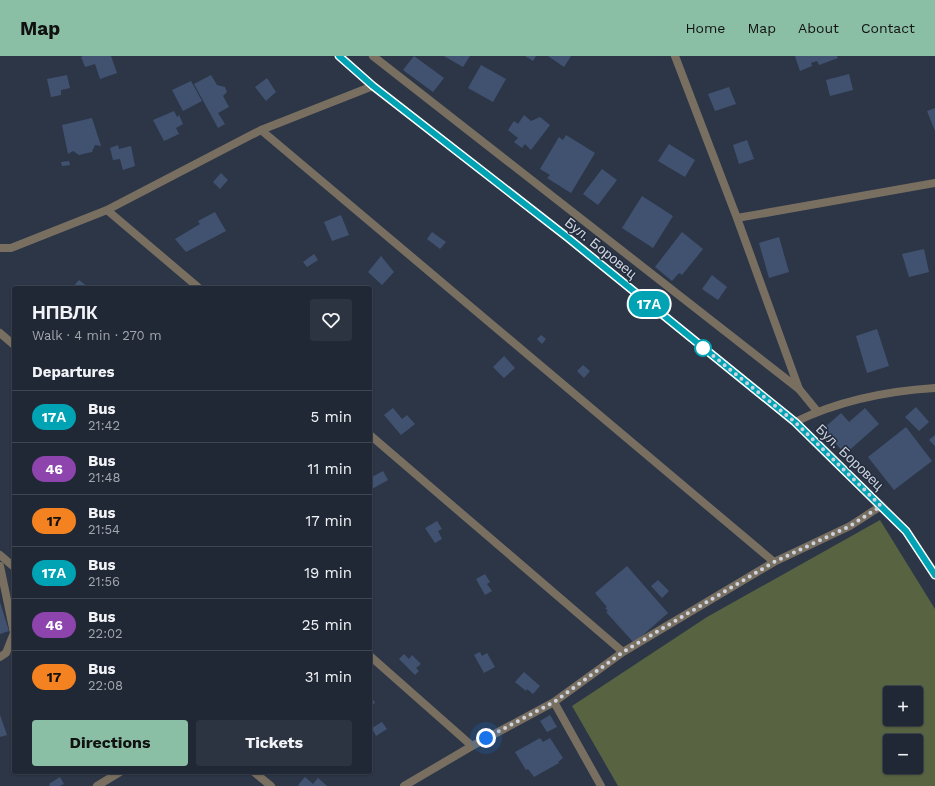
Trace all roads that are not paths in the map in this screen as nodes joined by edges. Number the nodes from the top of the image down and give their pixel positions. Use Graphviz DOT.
graph roads {
  1 [pos="339,56"];
  2 [pos="374,56"];
  3 [pos="675,56"];
  4 [pos="373,86"];
  5 [pos="261,130"];
  6 [pos="935,183"];
  7 [pos="108,210"];
  8 [pos="737,218"];
  9 [pos="0,248"];
  10 [pos="197,286"];
  11 [pos="0,333"];
  12 [pos="12,343"];
  13 [pos="935,388"];
  14 [pos="799,389"];
  15 [pos="817,412"];
  16 [pos="795,422"];
  17 [pos="372,437"];
  18 [pos="881,506"];
  19 [pos="0,555"];
  20 [pos="774,562"];
  21 [pos="12,565"];
  22 [pos="0,566"];
  23 [pos="935,575"];
  24 [pos="12,623"];
  25 [pos="12,638"];
  26 [pos="623,652"];
  27 [pos="0,657"];
  28 [pos="372,658"];
  29 [pos="554,702"];
  30 [pos="472,746"];
  31 [pos="117,774"];
  32 [pos="256,774"];
  33 [pos="97,786"];
  34 [pos="271,786"];
  35 [pos="404,786"];
  36 [pos="601,786"];
  1 -- 4 [label="street, Бул. Боровец"];
  2 -- 14 [label="street"];
  3 -- 8 [label="street"];
  4 -- 5 [label="street"];
  4 -- 16 [label="street, Бул. Боровец"];
  5 -- 7 [label="street"];
  5 -- 20 [label="street"];
  6 -- 8 [label="street"];
  7 -- 9 [label="street"];
  7 -- 10 [label="street"];
  8 -- 14 [label="street"];
  11 -- 12 [label="street"];
  13 -- 15 [label="street"];
  14 -- 15 [label="street"];
  15 -- 16 [label="street"];
  16 -- 18 [label="street, Бул. Боровец"];
  17 -- 26 [label="street"];
  18 -- 20 [label="street"];
  18 -- 23 [label="street, Бул. Боровец"];
  19 -- 21 [label="street"];
  20 -- 26 [label="street"];
  22 -- 24 [label="street"];
  25 -- 27 [label="street"];
  26 -- 29 [label="street"];
  28 -- 30 [label="street"];
  29 -- 30 [label="street"];
  29 -- 36 [label="street"];
  30 -- 35 [label="street"];
  31 -- 33 [label="street"];
  32 -- 34 [label="street"];
}
